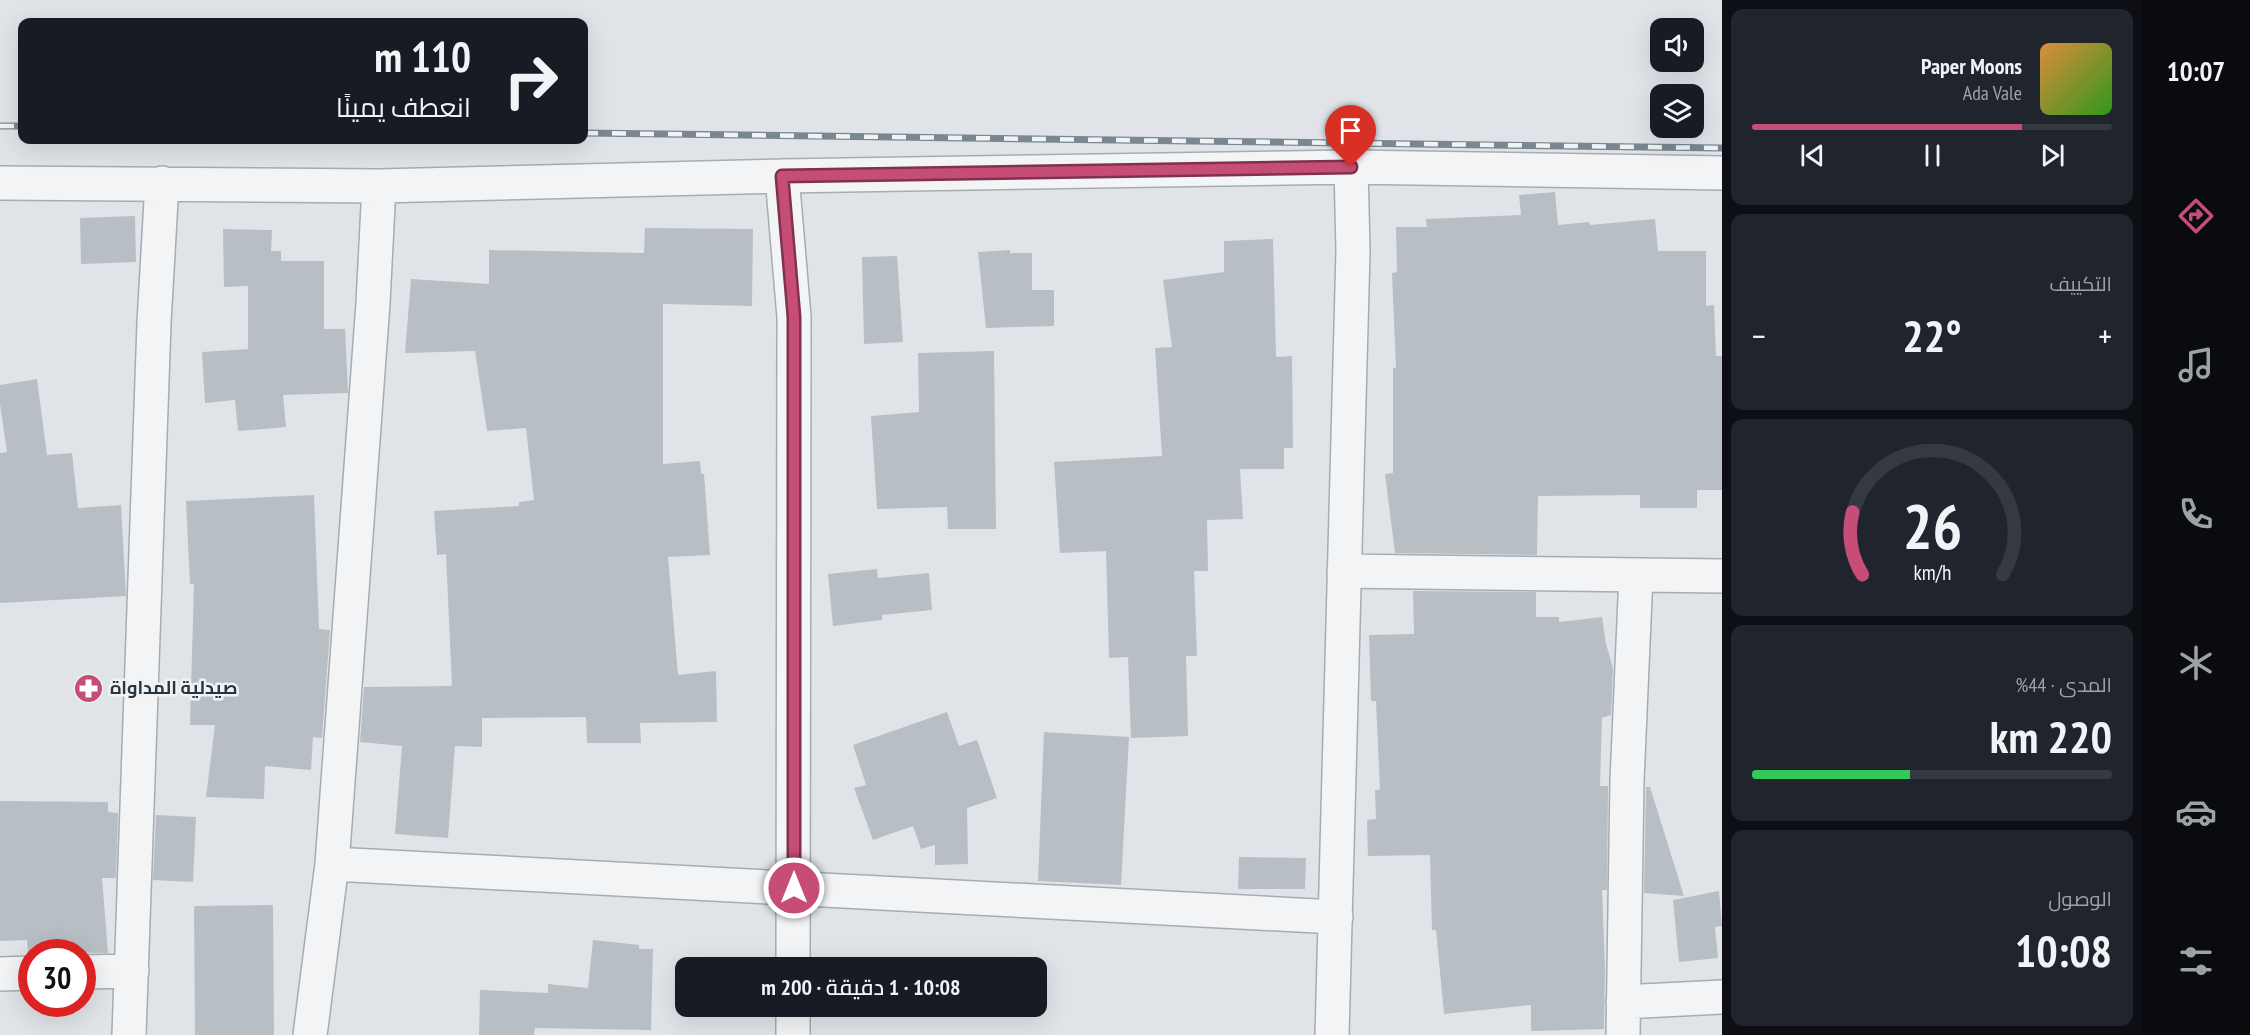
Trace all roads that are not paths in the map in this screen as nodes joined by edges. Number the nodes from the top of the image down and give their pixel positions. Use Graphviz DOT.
graph roads {
  1 [pos="1351,167"];
  2 [pos="1722,172"];
  3 [pos="782,176"];
  4 [pos="0,183"];
  5 [pos="162,183"];
  6 [pos="379,186"];
  7 [pos="1344,571"];
  8 [pos="1636,575"];
  9 [pos="1722,576"];
  10 [pos="332,864"];
  11 [pos="794,888"];
  12 [pos="1336,917"];
  13 [pos="793,957"];
  14 [pos="132,971"];
  15 [pos="96,972"];
  16 [pos="0,974"];
  17 [pos="18,974"];
  18 [pos="1722,997"];
  19 [pos="1623,1002"];
  20 [pos="793,1017"];
  21 [pos="129,1035"];
  22 [pos="310,1035"];
  23 [pos="793,1035"];
  24 [pos="1332,1035"];
  25 [pos="1623,1035"];
  1 -- 2 [label="street"];
  1 -- 3 [label="street"];
  1 -- 7 [label="street"];
  3 -- 6 [label="street"];
  3 -- 11 [label="street"];
  4 -- 5 [label="street"];
  5 -- 6 [label="street"];
  5 -- 14 [label="street"];
  6 -- 10 [label="street"];
  7 -- 8 [label="street"];
  7 -- 12 [label="street"];
  8 -- 9 [label="street"];
  8 -- 19 [label="street"];
  10 -- 11 [label="street"];
  10 -- 22 [label="street"];
  11 -- 12 [label="street"];
  11 -- 13 [label="street"];
  12 -- 24 [label="street"];
  14 -- 15 [label="street"];
  14 -- 21 [label="street"];
  16 -- 17 [label="street"];
  18 -- 19 [label="street"];
  19 -- 25 [label="street"];
  20 -- 23 [label="street"];
}
